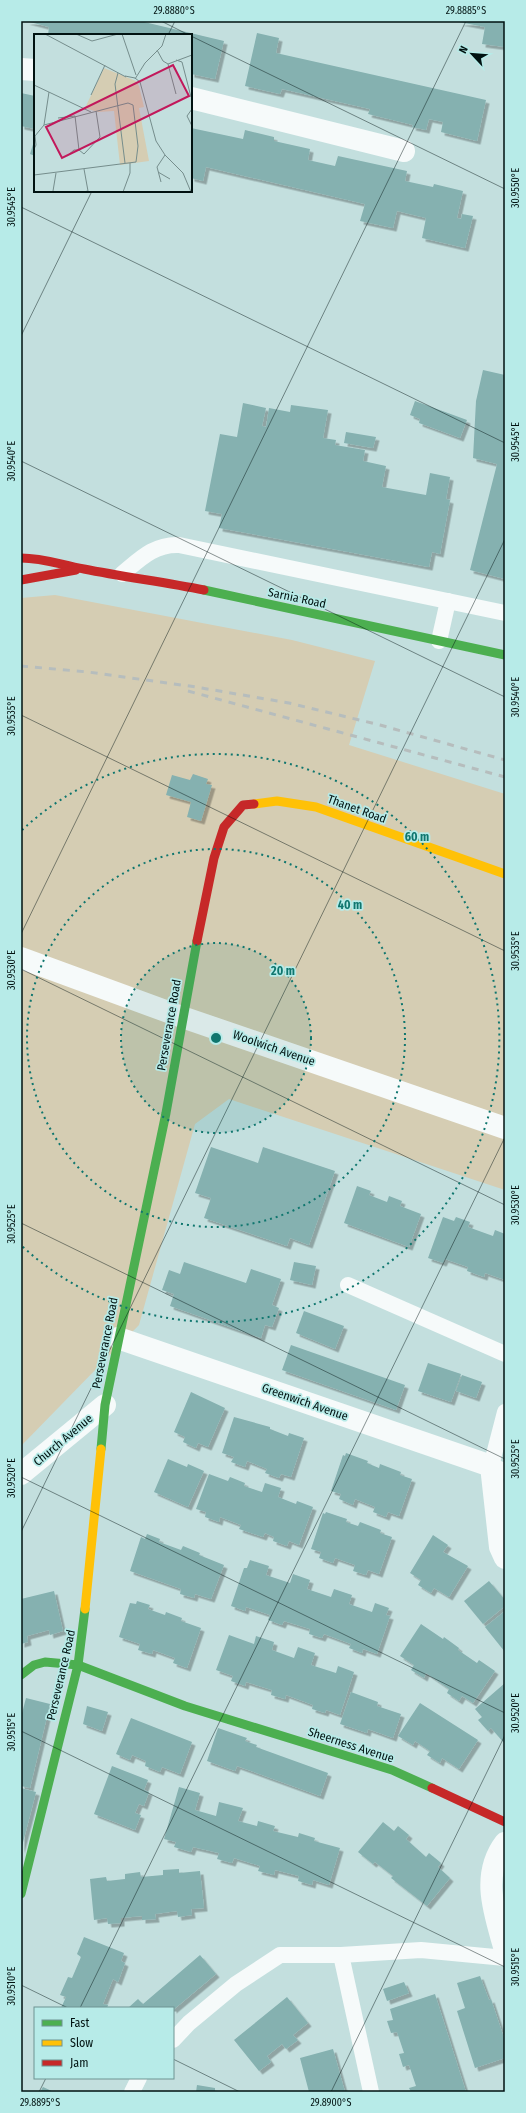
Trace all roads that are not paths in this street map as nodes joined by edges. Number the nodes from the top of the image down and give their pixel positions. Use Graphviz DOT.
graph roads {
  1 [pos="21,69"];
  2 [pos="34,70"];
  3 [pos="192,98"];
  4 [pos="404,151"];
  5 [pos="21,558"];
  6 [pos="83,569"];
  7 [pos="122,574"];
  8 [pos="21,580"];
  9 [pos="448,601"];
  10 [pos="505,613"];
  11 [pos="439,641"];
  12 [pos="505,655"];
  13 [pos="243,805"];
  14 [pos="505,874"];
  15 [pos="21,958"];
  16 [pos="182,1017"];
  17 [pos="505,1128"];
  18 [pos="348,1284"];
  19 [pos="118,1338"];
  20 [pos="505,1354"];
  21 [pos="105,1405"];
  22 [pos="505,1412"];
  23 [pos="498,1469"];
  24 [pos="21,1474"];
  25 [pos="505,1558"];
  26 [pos="78,1665"];
  27 [pos="21,1675"];
  28 [pos="505,1822"];
  29 [pos="505,1843"];
  30 [pos="21,1894"];
  31 [pos="505,1950"];
  32 [pos="341,1955"];
  33 [pos="505,1958"];
  34 [pos="174,2039"];
  35 [pos="138,2079"];
  36 [pos="132,2092"];
  37 [pos="371,2092"];
  1 -- 2 [label="street"];
  3 -- 4 [label="street"];
  5 -- 6 [label="street, Sarnia Road"];
  6 -- 7 [label="street, Sarnia Road"];
  6 -- 8 [label="street, Sarnia Road"];
  7 -- 9 [label="lane"];
  7 -- 11 [label="street, Sarnia Road"];
  9 -- 10 [label="lane"];
  9 -- 11 [label="lane"];
  11 -- 12 [label="street, Sarnia Road"];
  13 -- 14 [label="street, Thanet Road"];
  13 -- 16 [label="street, Perseverance Road"];
  15 -- 16 [label="street, Woolwich Avenue"];
  16 -- 17 [label="street, Woolwich Avenue"];
  16 -- 19 [label="street, Perseverance Road"];
  18 -- 20 [label="lane"];
  19 -- 21 [label="street, Perseverance Road"];
  19 -- 23 [label="street, Greenwich Avenue"];
  21 -- 24 [label="street, Church Avenue"];
  21 -- 26 [label="street, Perseverance Road"];
  22 -- 23 [label="lane"];
  23 -- 25 [label="street"];
  26 -- 27 [label="street, Sheerness Avenue"];
  26 -- 28 [label="street, Sheerness Avenue"];
  26 -- 30 [label="street, Perseverance Road"];
  29 -- 31 [label="street"];
  32 -- 33 [label="lane"];
  32 -- 34 [label="lane"];
  32 -- 37 [label="lane"];
  35 -- 36 [label="lane"];
}
